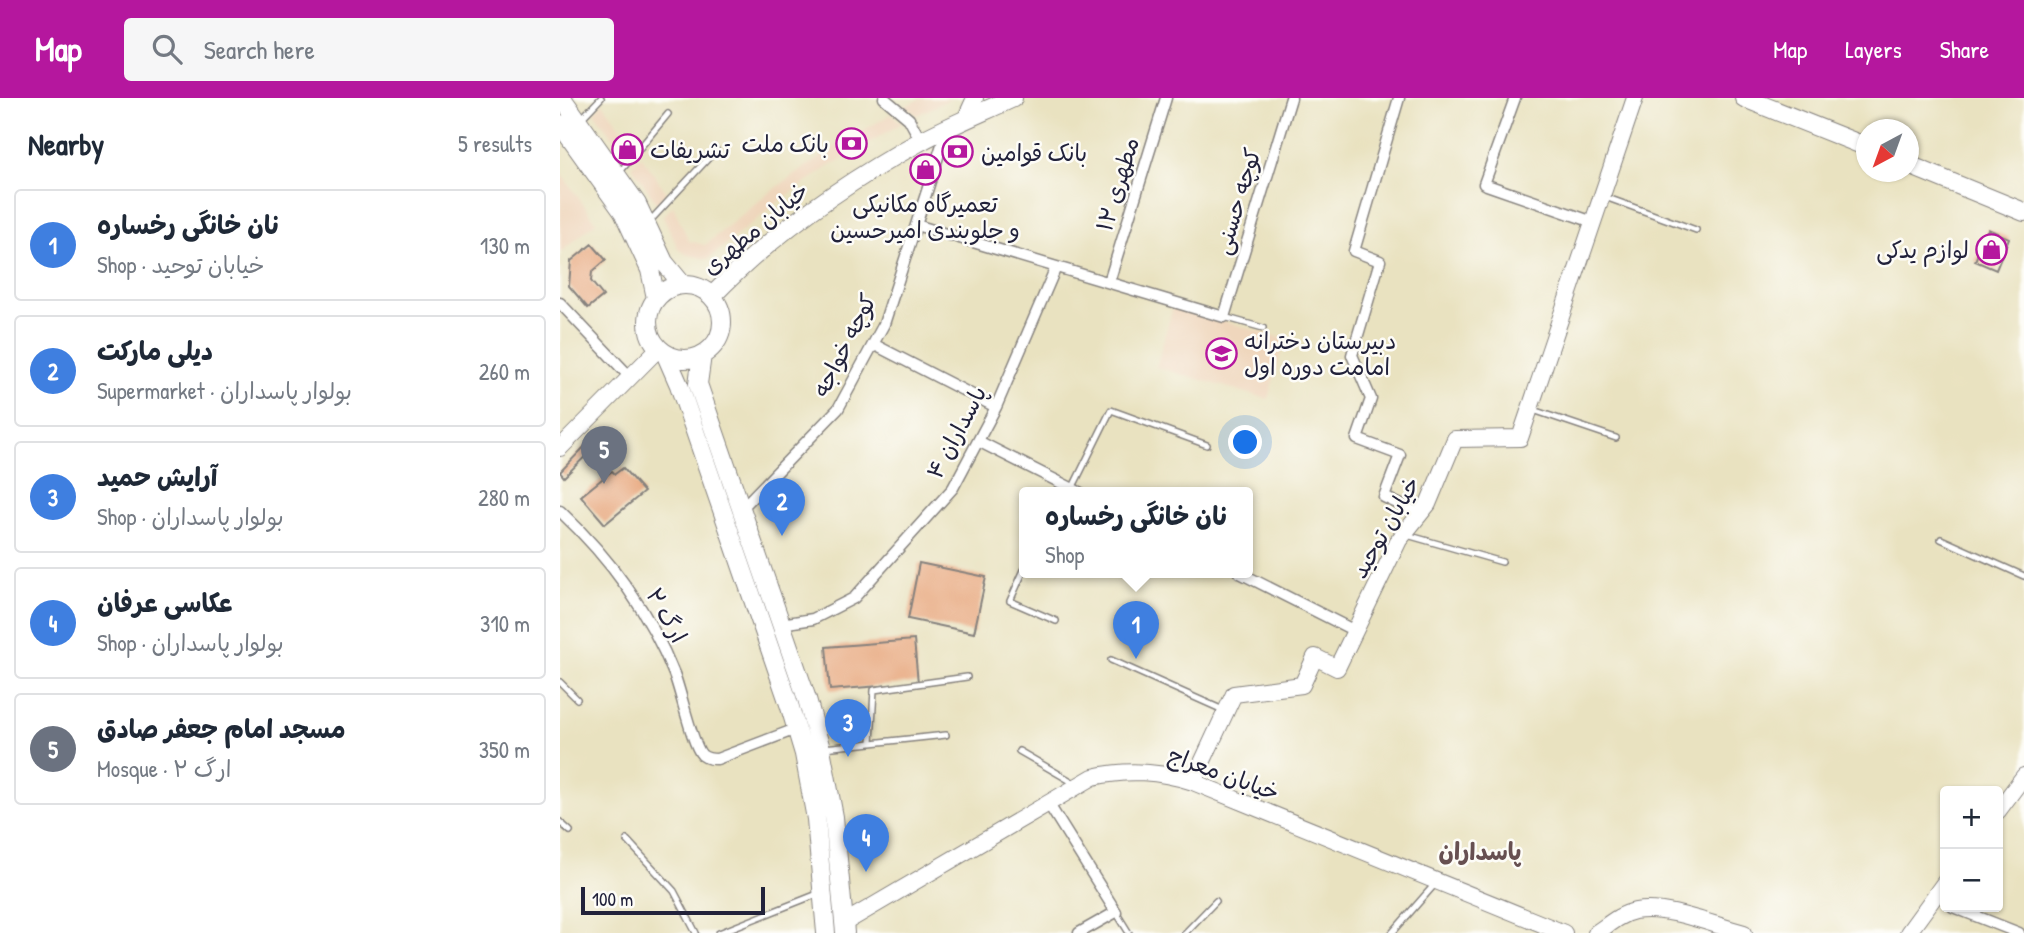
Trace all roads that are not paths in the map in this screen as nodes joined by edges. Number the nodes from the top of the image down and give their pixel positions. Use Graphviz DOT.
graph roads {
  1 [pos="562,98"];
  2 [pos="601,98"];
  3 [pos="884,98"];
  4 [pos="975,98"];
  5 [pos="1013,98"];
  6 [pos="1166,98"];
  7 [pos="1291,98"];
  8 [pos="1399,98"];
  9 [pos="1515,98"];
  10 [pos="1634,98"];
  11 [pos="1744,98"];
  12 [pos="668,114"];
  13 [pos="965,120"];
  14 [pos="578,121"];
  15 [pos="560,124"];
  16 [pos="947,129"];
  17 [pos="922,141"];
  18 [pos="1856,143"];
  19 [pos="716,150"];
  20 [pos="1919,168"];
  21 [pos="617,176"];
  22 [pos="1602,195"];
  23 [pos="2024,212"];
  24 [pos="1593,222"];
  25 [pos="647,224"];
  26 [pos="916,225"];
  27 [pos="1696,230"];
  28 [pos="1056,267"];
  29 [pos="1109,282"];
  30 [pos="683,285"];
  31 [pos="712,296"];
  32 [pos="656,298"];
  33 [pos="560,303"];
  34 [pos="1224,317"];
  35 [pos="1263,328"];
  36 [pos="873,344"];
  37 [pos="662,351"];
  38 [pos="702,355"];
  39 [pos="630,377"];
  40 [pos="996,407"];
  41 [pos="1530,408"];
  42 [pos="1616,438"];
  43 [pos="978,441"];
  44 [pos="1207,445"];
  45 [pos="560,447"];
  46 [pos="1064,487"];
  47 [pos="1069,487"];
  48 [pos="741,509"];
  49 [pos="560,512"];
  50 [pos="1420,514"];
  51 [pos="1404,534"];
  52 [pos="1941,539"];
  53 [pos="1502,562"];
  54 [pos="2024,576"];
  55 [pos="1020,578"];
  56 [pos="1250,578"];
  57 [pos="1056,621"];
  58 [pos="781,624"];
  59 [pos="1355,631"];
  60 [pos="1111,660"];
  61 [pos="967,677"];
  62 [pos="560,682"];
  63 [pos="577,699"];
  64 [pos="1226,711"];
  65 [pos="796,729"];
  66 [pos="946,735"];
  67 [pos="871,742"];
  68 [pos="821,749"];
  69 [pos="1019,751"];
  70 [pos="2024,776"];
  71 [pos="1194,782"];
  72 [pos="1079,785"];
  73 [pos="1048,803"];
  74 [pos="2003,804"];
  75 [pos="560,822"];
  76 [pos="570,831"];
  77 [pos="627,840"];
  78 [pos="1438,882"];
  79 [pos="823,892"];
  80 [pos="1216,901"];
  81 [pos="1939,901"];
  82 [pos="1116,912"];
  83 [pos="1966,912"];
  84 [pos="1616,925"];
  85 [pos="844,928"];
  86 [pos="696,933"];
  87 [pos="719,933"];
  88 [pos="826,933"];
  89 [pos="1079,933"];
  90 [pos="1129,933"];
  91 [pos="1185,933"];
  92 [pos="1392,933"];
  93 [pos="1564,933"];
  94 [pos="1596,933"];
  95 [pos="1744,933"];
  96 [pos="1908,933"];
  97 [pos="2019,933"];
  1 -- 14 [label="main road"];
  2 -- 14 [label="lane"];
  3 -- 17 [label="street"];
  4 -- 13 [label="street"];
  5 -- 13 [label="main road, خیابان مطهری"];
  6 -- 29 [label="street, مطهری ۱۲"];
  7 -- 34 [label="street, کوچه حسنی"];
  8 -- 50 [label="street"];
  9 -- 24 [label="street"];
  10 -- 22 [label="street, خیابان توحید"];
  11 -- 18 [label="main road"];
  12 -- 21 [label="lane"];
  13 -- 16 [label="main road, خیابان مطهری"];
  14 -- 21 [label="main road"];
  15 -- 32 [label="main road"];
  16 -- 17 [label="main road, خیابان مطهری"];
  16 -- 26 [label="street, کوچه خواجه"];
  17 -- 31 [label="main road, خیابان مطهری"];
  19 -- 25 [label="lane"];
  20 -- 23 [label="main road"];
  21 -- 25 [label="main road"];
  22 -- 24 [label="street, خیابان توحید"];
  22 -- 27 [label="lane"];
  24 -- 41 [label="street, خیابان توحید"];
  25 -- 30 [label="main road"];
  26 -- 28 [label="street"];
  26 -- 36 [label="street, کوچه خواجه"];
  28 -- 29 [label="street"];
  28 -- 40 [label="street, پاسداران ۴"];
  29 -- 34 [label="street"];
  30 -- 31 [label="main road"];
  30 -- 32 [label="main road"];
  31 -- 38 [label="main road"];
  32 -- 37 [label="main road"];
  33 -- 39 [label="street"];
  34 -- 35 [label="lane"];
  36 -- 40 [label="street"];
  36 -- 48 [label="street, کوچه خواجه"];
  37 -- 38 [label="main road"];
  37 -- 39 [label="street"];
  37 -- 65 [label="main road"];
  38 -- 48 [label="main road"];
  39 -- 45 [label="street"];
  40 -- 43 [label="street, پاسداران ۴"];
  41 -- 42 [label="lane"];
  41 -- 50 [label="street, خیابان توحید"];
  43 -- 46 [label="street"];
  43 -- 58 [label="street, پاسداران ۴"];
  44 -- 47 [label="lane"];
  48 -- 58 [label="main road"];
  49 -- 65 [label="street, ارگ ۲"];
  50 -- 51 [label="street, خیابان توحید"];
  51 -- 53 [label="lane"];
  51 -- 59 [label="street, خیابان توحید"];
  52 -- 54 [label="lane"];
  55 -- 57 [label="lane"];
  56 -- 59 [label="street"];
  58 -- 68 [label="main road"];
  59 -- 64 [label="street, خیابان توحید"];
  60 -- 64 [label="lane"];
  61 -- 67 [label="lane"];
  62 -- 63 [label="lane"];
  64 -- 71 [label="street, خیابان توحید"];
  65 -- 79 [label="main road"];
  66 -- 67 [label="lane"];
  67 -- 68 [label="lane"];
  68 -- 85 [label="main road"];
  69 -- 72 [label="lane"];
  70 -- 74 [label="street"];
  71 -- 72 [label="street, خیابان معراج"];
  71 -- 78 [label="street, خیابان معراج"];
  72 -- 73 [label="street, خیابان معراج"];
  73 -- 82 [label="street"];
  73 -- 85 [label="street, خیابان معراج"];
  75 -- 76 [label="lane"];
  77 -- 86 [label="lane"];
  78 -- 92 [label="lane"];
  78 -- 93 [label="street, خیابان معراج"];
  79 -- 87 [label="lane"];
  79 -- 88 [label="main road"];
  80 -- 91 [label="lane"];
  81 -- 96 [label="street"];
  82 -- 89 [label="street"];
  82 -- 90 [label="lane"];
  83 -- 97 [label="street"];
  84 -- 94 [label="street"];
  84 -- 95 [label="street"];
}
